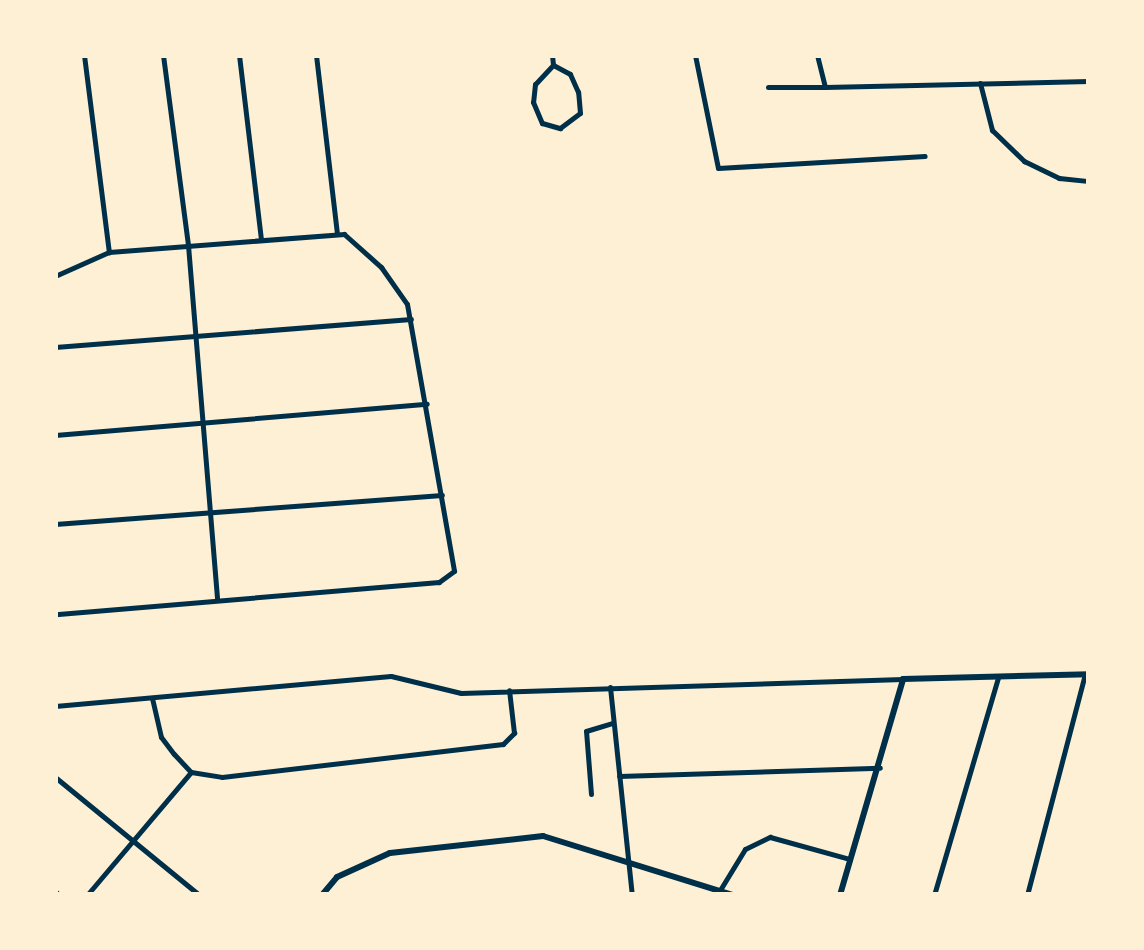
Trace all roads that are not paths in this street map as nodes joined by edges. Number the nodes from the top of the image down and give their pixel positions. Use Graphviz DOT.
graph roads {
  1 [pos="84,55"];
  2 [pos="163,55"];
  3 [pos="239,55"];
  4 [pos="316,55"];
  5 [pos="552,55"];
  6 [pos="695,55"];
  7 [pos="817,55"];
  8 [pos="553,65"];
  9 [pos="1089,81"];
  10 [pos="980,83"];
  11 [pos="768,87"];
  12 [pos="825,87"];
  13 [pos="925,156"];
  14 [pos="1089,181"];
  15 [pos="337,232"];
  16 [pos="261,239"];
  17 [pos="188,245"];
  18 [pos="108,252"];
  19 [pos="55,276"];
  20 [pos="411,318"];
  21 [pos="196,334"];
  22 [pos="55,346"];
  23 [pos="427,404"];
  24 [pos="202,420"];
  25 [pos="55,435"];
  26 [pos="442,495"];
  27 [pos="208,512"];
  28 [pos="55,524"];
  29 [pos="217,599"];
  30 [pos="55,614"];
  31 [pos="1087,674"];
  32 [pos="998,678"];
  33 [pos="903,680"];
  34 [pos="610,687"];
  35 [pos="509,690"];
  36 [pos="152,698"];
  37 [pos="55,706"];
  38 [pos="613,723"];
  39 [pos="880,768"];
  40 [pos="191,772"];
  41 [pos="619,776"];
  42 [pos="55,777"];
  43 [pos="590,794"];
  44 [pos="132,840"];
  45 [pos="853,860"];
  46 [pos="627,864"];
  47 [pos="718,891"];
  48 [pos="87,895"];
  49 [pos="199,895"];
  50 [pos="322,895"];
  51 [pos="632,895"];
  52 [pos="733,895"];
  53 [pos="840,895"];
  54 [pos="934,895"];
  55 [pos="1027,895"];
  1 -- 18 [label="street"];
  2 -- 17 [label="street"];
  3 -- 16 [label="street"];
  4 -- 15 [label="street"];
  5 -- 8 [label="street"];
  6 -- 13 [label="street"];
  7 -- 12 [label="street"];
  8 -- 8 [label="street"];
  9 -- 10 [label="street"];
  10 -- 12 [label="street"];
  10 -- 14 [label="street"];
  11 -- 12 [label="street"];
  15 -- 16 [label="street"];
  15 -- 20 [label="street"];
  16 -- 17 [label="street"];
  17 -- 18 [label="street"];
  17 -- 21 [label="street"];
  18 -- 19 [label="street"];
  20 -- 21 [label="street"];
  20 -- 23 [label="street"];
  21 -- 22 [label="street"];
  21 -- 24 [label="street"];
  23 -- 24 [label="street"];
  23 -- 26 [label="street"];
  24 -- 25 [label="street"];
  24 -- 27 [label="street"];
  26 -- 27 [label="street"];
  26 -- 29 [label="street"];
  27 -- 28 [label="street"];
  27 -- 29 [label="street"];
  29 -- 30 [label="street"];
  31 -- 32 [label="street"];
  31 -- 55 [label="street"];
  32 -- 33 [label="street"];
  32 -- 54 [label="street"];
  33 -- 34 [label="street"];
  33 -- 39 [label="street"];
  34 -- 35 [label="street"];
  34 -- 38 [label="street"];
  35 -- 36 [label="street"];
  35 -- 40 [label="street"];
  36 -- 37 [label="street"];
  36 -- 40 [label="street"];
  38 -- 41 [label="street"];
  38 -- 43 [label="street"];
  39 -- 41 [label="street"];
  39 -- 45 [label="street"];
  40 -- 44 [label="street"];
  41 -- 46 [label="street"];
  42 -- 44 [label="street"];
  44 -- 48 [label="street"];
  44 -- 49 [label="street"];
  45 -- 47 [label="street"];
  45 -- 53 [label="street"];
  46 -- 47 [label="street"];
  46 -- 50 [label="street"];
  46 -- 51 [label="street"];
  47 -- 52 [label="street"];
}
